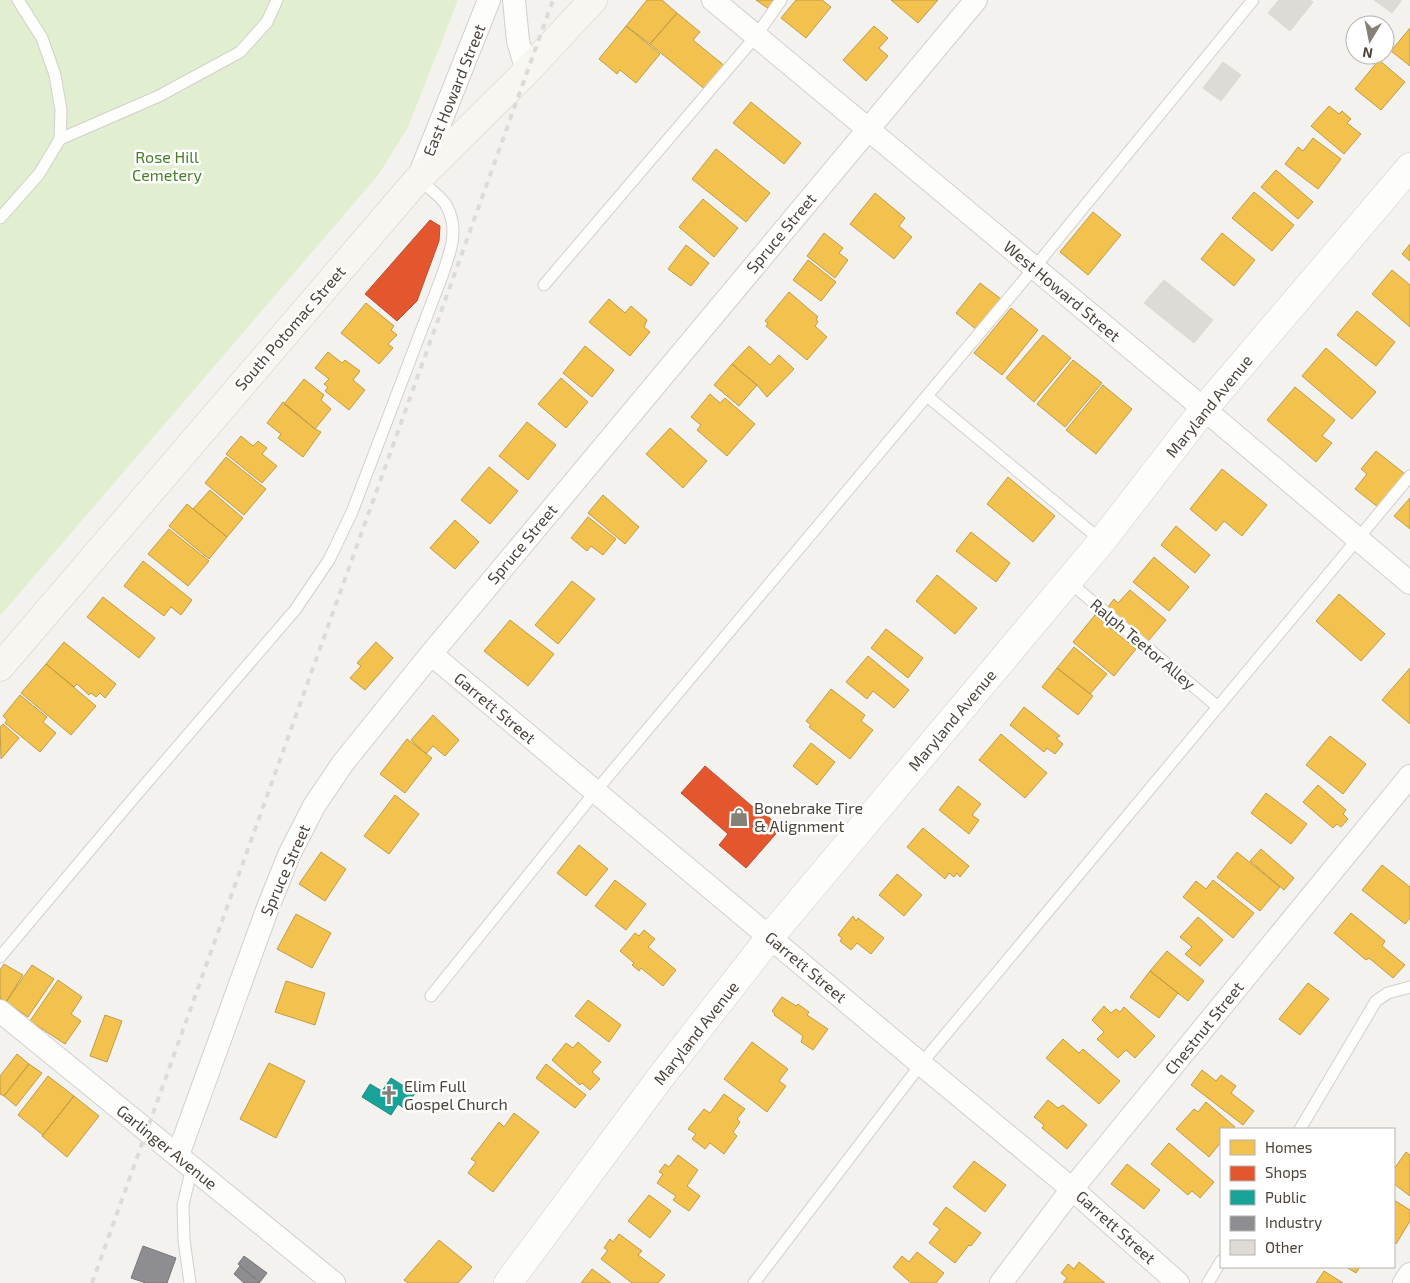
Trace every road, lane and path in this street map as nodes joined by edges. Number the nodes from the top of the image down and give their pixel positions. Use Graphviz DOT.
graph roads {
  1 [pos="18,0"];
  2 [pos="277,0"];
  3 [pos="490,0"];
  4 [pos="514,0"];
  5 [pos="593,0"];
  6 [pos="713,0"];
  7 [pos="781,0"];
  8 [pos="976,0"];
  9 [pos="1253,0"];
  10 [pos="756,36"];
  11 [pos="527,71"];
  12 [pos="867,130"];
  13 [pos="60,139"];
  14 [pos="1410,166"];
  15 [pos="418,179"];
  16 [pos="0,218"];
  17 [pos="1034,268"];
  18 [pos="544,285"];
  19 [pos="927,396"];
  20 [pos="1204,409"];
  21 [pos="1410,476"];
  22 [pos="1358,538"];
  23 [pos="1102,541"];
  24 [pos="1068,581"];
  25 [pos="1410,583"];
  26 [pos="430,654"];
  27 [pos="0,668"];
  28 [pos="1218,707"];
  29 [pos="1410,776"];
  30 [pos="595,792"];
  31 [pos="770,937"];
  32 [pos="0,957"];
  33 [pos="1410,987"];
  34 [pos="431,996"];
  35 [pos="0,1011"];
  36 [pos="921,1064"];
  37 [pos="1301,1128"];
  38 [pos="185,1161"];
  39 [pos="1072,1189"];
  40 [pos="1220,1263"];
  41 [pos="1410,1274"];
  42 [pos="190,1283"];
  43 [pos="334,1283"];
  44 [pos="508,1283"];
  45 [pos="754,1283"];
  46 [pos="1001,1283"];
  47 [pos="1178,1283"];
  48 [pos="1208,1283"];
  49 [pos="1404,1283"];
  1 -- 13 [label="lane"];
  2 -- 13 [label="lane"];
  3 -- 15 [label="street, East Howard Street"];
  4 -- 11 [label="street"];
  5 -- 11 [label="main road, South Potomac Street"];
  6 -- 10 [label="street, West Howard Street"];
  7 -- 10 [label="lane"];
  8 -- 12 [label="street, Spruce Street"];
  9 -- 17 [label="lane"];
  10 -- 12 [label="street, West Howard Street"];
  10 -- 18 [label="lane"];
  11 -- 15 [label="main road, South Potomac Street"];
  12 -- 17 [label="street, West Howard Street"];
  12 -- 26 [label="street, Spruce Street"];
  13 -- 16 [label="lane"];
  14 -- 20 [label="street, Maryland Avenue"];
  15 -- 27 [label="main road, South Potomac Street"];
  15 -- 32 [label="lane"];
  17 -- 19 [label="lane"];
  17 -- 20 [label="street, West Howard Street"];
  19 -- 23 [label="lane"];
  19 -- 30 [label="lane"];
  20 -- 22 [label="street, West Howard Street"];
  20 -- 23 [label="street, Maryland Avenue"];
  21 -- 22 [label="lane"];
  22 -- 25 [label="street, West Howard Street"];
  22 -- 28 [label="lane"];
  23 -- 24 [label="street, Maryland Avenue"];
  24 -- 28 [label="lane, Ralph Teetor Alley"];
  24 -- 31 [label="street, Maryland Avenue"];
  26 -- 30 [label="street, Garrett Street"];
  26 -- 38 [label="street, Spruce Street"];
  28 -- 36 [label="lane"];
  29 -- 39 [label="street, Chestnut Street"];
  30 -- 31 [label="street, Garrett Street"];
  30 -- 34 [label="lane"];
  31 -- 36 [label="street, Garrett Street"];
  31 -- 44 [label="street, Maryland Avenue"];
  33 -- 37 [label="lane"];
  35 -- 38 [label="street, Garlinger Avenue"];
  36 -- 39 [label="street, Garrett Street"];
  36 -- 45 [label="lane"];
  38 -- 42 [label="lane"];
  38 -- 43 [label="street, Garlinger Avenue"];
  39 -- 46 [label="street, Chestnut Street"];
  39 -- 47 [label="street, Garrett Street"];
  40 -- 48 [label="lane"];
  41 -- 49 [label="street"];
}
